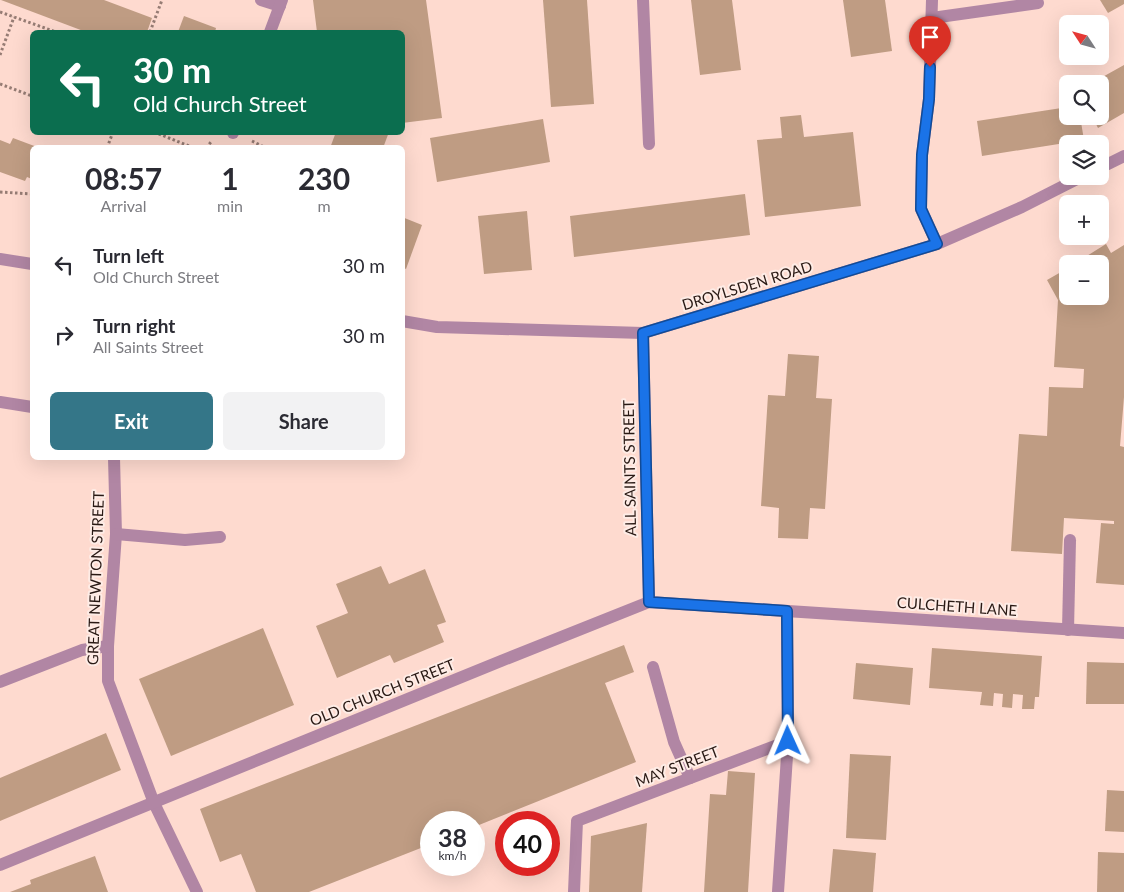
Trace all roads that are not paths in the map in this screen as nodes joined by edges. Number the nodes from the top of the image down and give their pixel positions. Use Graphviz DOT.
graph roads {
  1 [pos="261,0"];
  2 [pos="643,0"];
  3 [pos="932,0"];
  4 [pos="281,3"];
  5 [pos="1038,3"];
  6 [pos="932,18"];
  7 [pos="271,30"];
  8 [pos="649,144"];
  9 [pos="1124,156"];
  10 [pos="1109,164"];
  11 [pos="1065,185"];
  12 [pos="937,244"];
  13 [pos="0,259"];
  14 [pos="30,264"];
  15 [pos="405,322"];
  16 [pos="643,333"];
  17 [pos="0,402"];
  18 [pos="30,407"];
  19 [pos="114,460"];
  20 [pos="116,534"];
  21 [pos="220,537"];
  22 [pos="1070,540"];
  23 [pos="649,602"];
  24 [pos="787,611"];
  25 [pos="1068,630"];
  26 [pos="1124,634"];
  27 [pos="108,646"];
  28 [pos="653,667"];
  29 [pos="0,682"];
  30 [pos="788,741"];
  31 [pos="690,778"];
  32 [pos="154,803"];
  33 [pos="0,865"];
  34 [pos="197,892"];
  35 [pos="574,892"];
  36 [pos="778,892"];
  1 -- 4 [label="street"];
  2 -- 8 [label="street"];
  3 -- 6 [label="street"];
  4 -- 7 [label="street"];
  5 -- 6 [label="street"];
  6 -- 12 [label="street"];
  9 -- 10 [label="street"];
  11 -- 12 [label="street, DROYLSDEN ROAD"];
  12 -- 16 [label="street, DROYLSDEN ROAD"];
  13 -- 14 [label="street"];
  15 -- 16 [label="street, DROYLSDEN ROAD"];
  16 -- 23 [label="street, ALL SAINTS STREET"];
  17 -- 18 [label="street"];
  19 -- 20 [label="street, GREAT NEWTON STREET"];
  20 -- 21 [label="street"];
  20 -- 27 [label="street, GREAT NEWTON STREET"];
  22 -- 25 [label="street"];
  23 -- 24 [label="street, OLD CHURCH STREET"];
  23 -- 32 [label="street, OLD CHURCH STREET"];
  24 -- 25 [label="street, CULCHETH LANE"];
  24 -- 30 [label="street"];
  25 -- 26 [label="street, CULCHETH LANE"];
  27 -- 29 [label="street"];
  27 -- 32 [label="street, GREAT NEWTON STREET"];
  28 -- 31 [label="street"];
  30 -- 31 [label="street, MAY STREET"];
  30 -- 36 [label="street"];
  31 -- 35 [label="street, MAY STREET"];
  32 -- 33 [label="street, OLD CHURCH STREET"];
  32 -- 34 [label="street, GREAT NEWTON STREET"];
}
